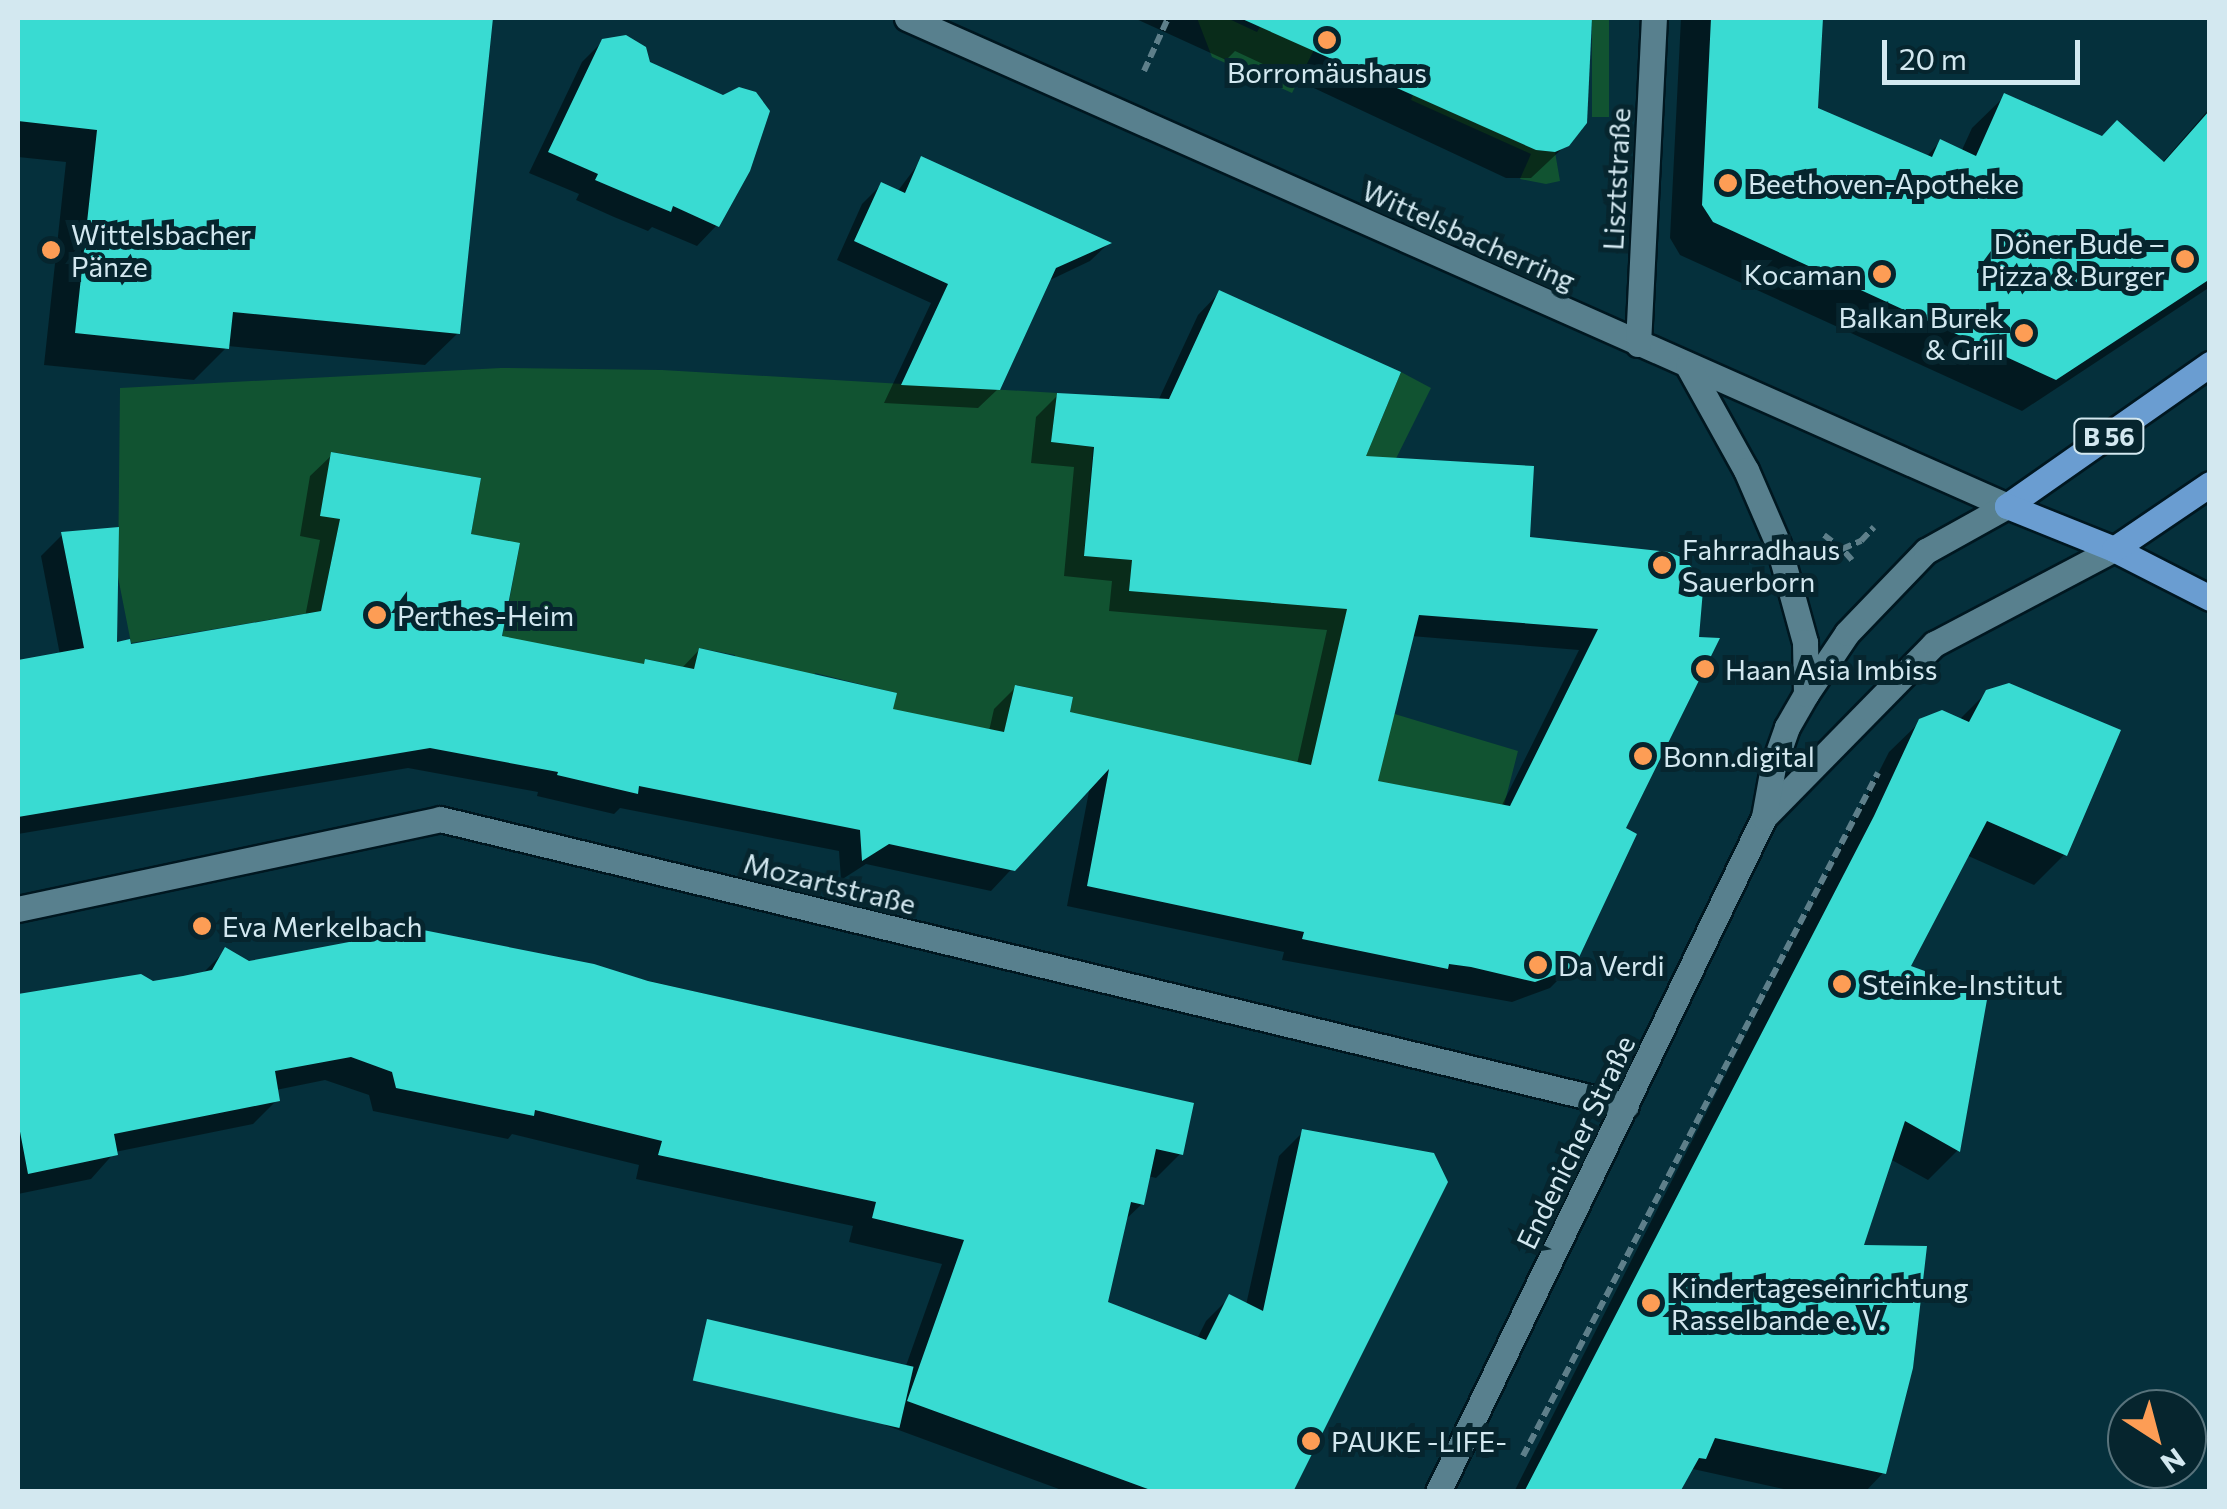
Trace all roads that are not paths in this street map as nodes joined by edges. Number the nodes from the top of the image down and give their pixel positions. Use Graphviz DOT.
graph roads {
  1 [pos="907,18"];
  2 [pos="1654,18"];
  3 [pos="1638,344"];
  4 [pos="2210,364"];
  5 [pos="1688,366"];
  6 [pos="2210,484"];
  7 [pos="2007,506"];
  8 [pos="2114,549"];
  9 [pos="2210,598"];
  10 [pos="1806,694"];
  11 [pos="1764,817"];
  12 [pos="18,909"];
  13 [pos="1626,1106"];
  14 [pos="1438,1492"];
  1 -- 3 [label="street, Wittelsbacherring"];
  2 -- 3 [label="street, Lisztstraße"];
  3 -- 5 [label="street, Wittelsbacherring"];
  4 -- 7 [label="main road, Endenicher Straße / B 56"];
  5 -- 7 [label="street, Wittelsbacherring"];
  5 -- 10 [label="street"];
  6 -- 8 [label="main road, Endenicher Straße"];
  7 -- 8 [label="main road"];
  7 -- 10 [label="street, Endenicher Straße"];
  8 -- 9 [label="main road"];
  8 -- 11 [label="street, Endenicher Straße"];
  10 -- 11 [label="street, Endenicher Straße"];
  11 -- 13 [label="street, Endenicher Straße"];
  12 -- 13 [label="street, Mozartstraße"];
  13 -- 14 [label="street, Endenicher Straße"];
}
